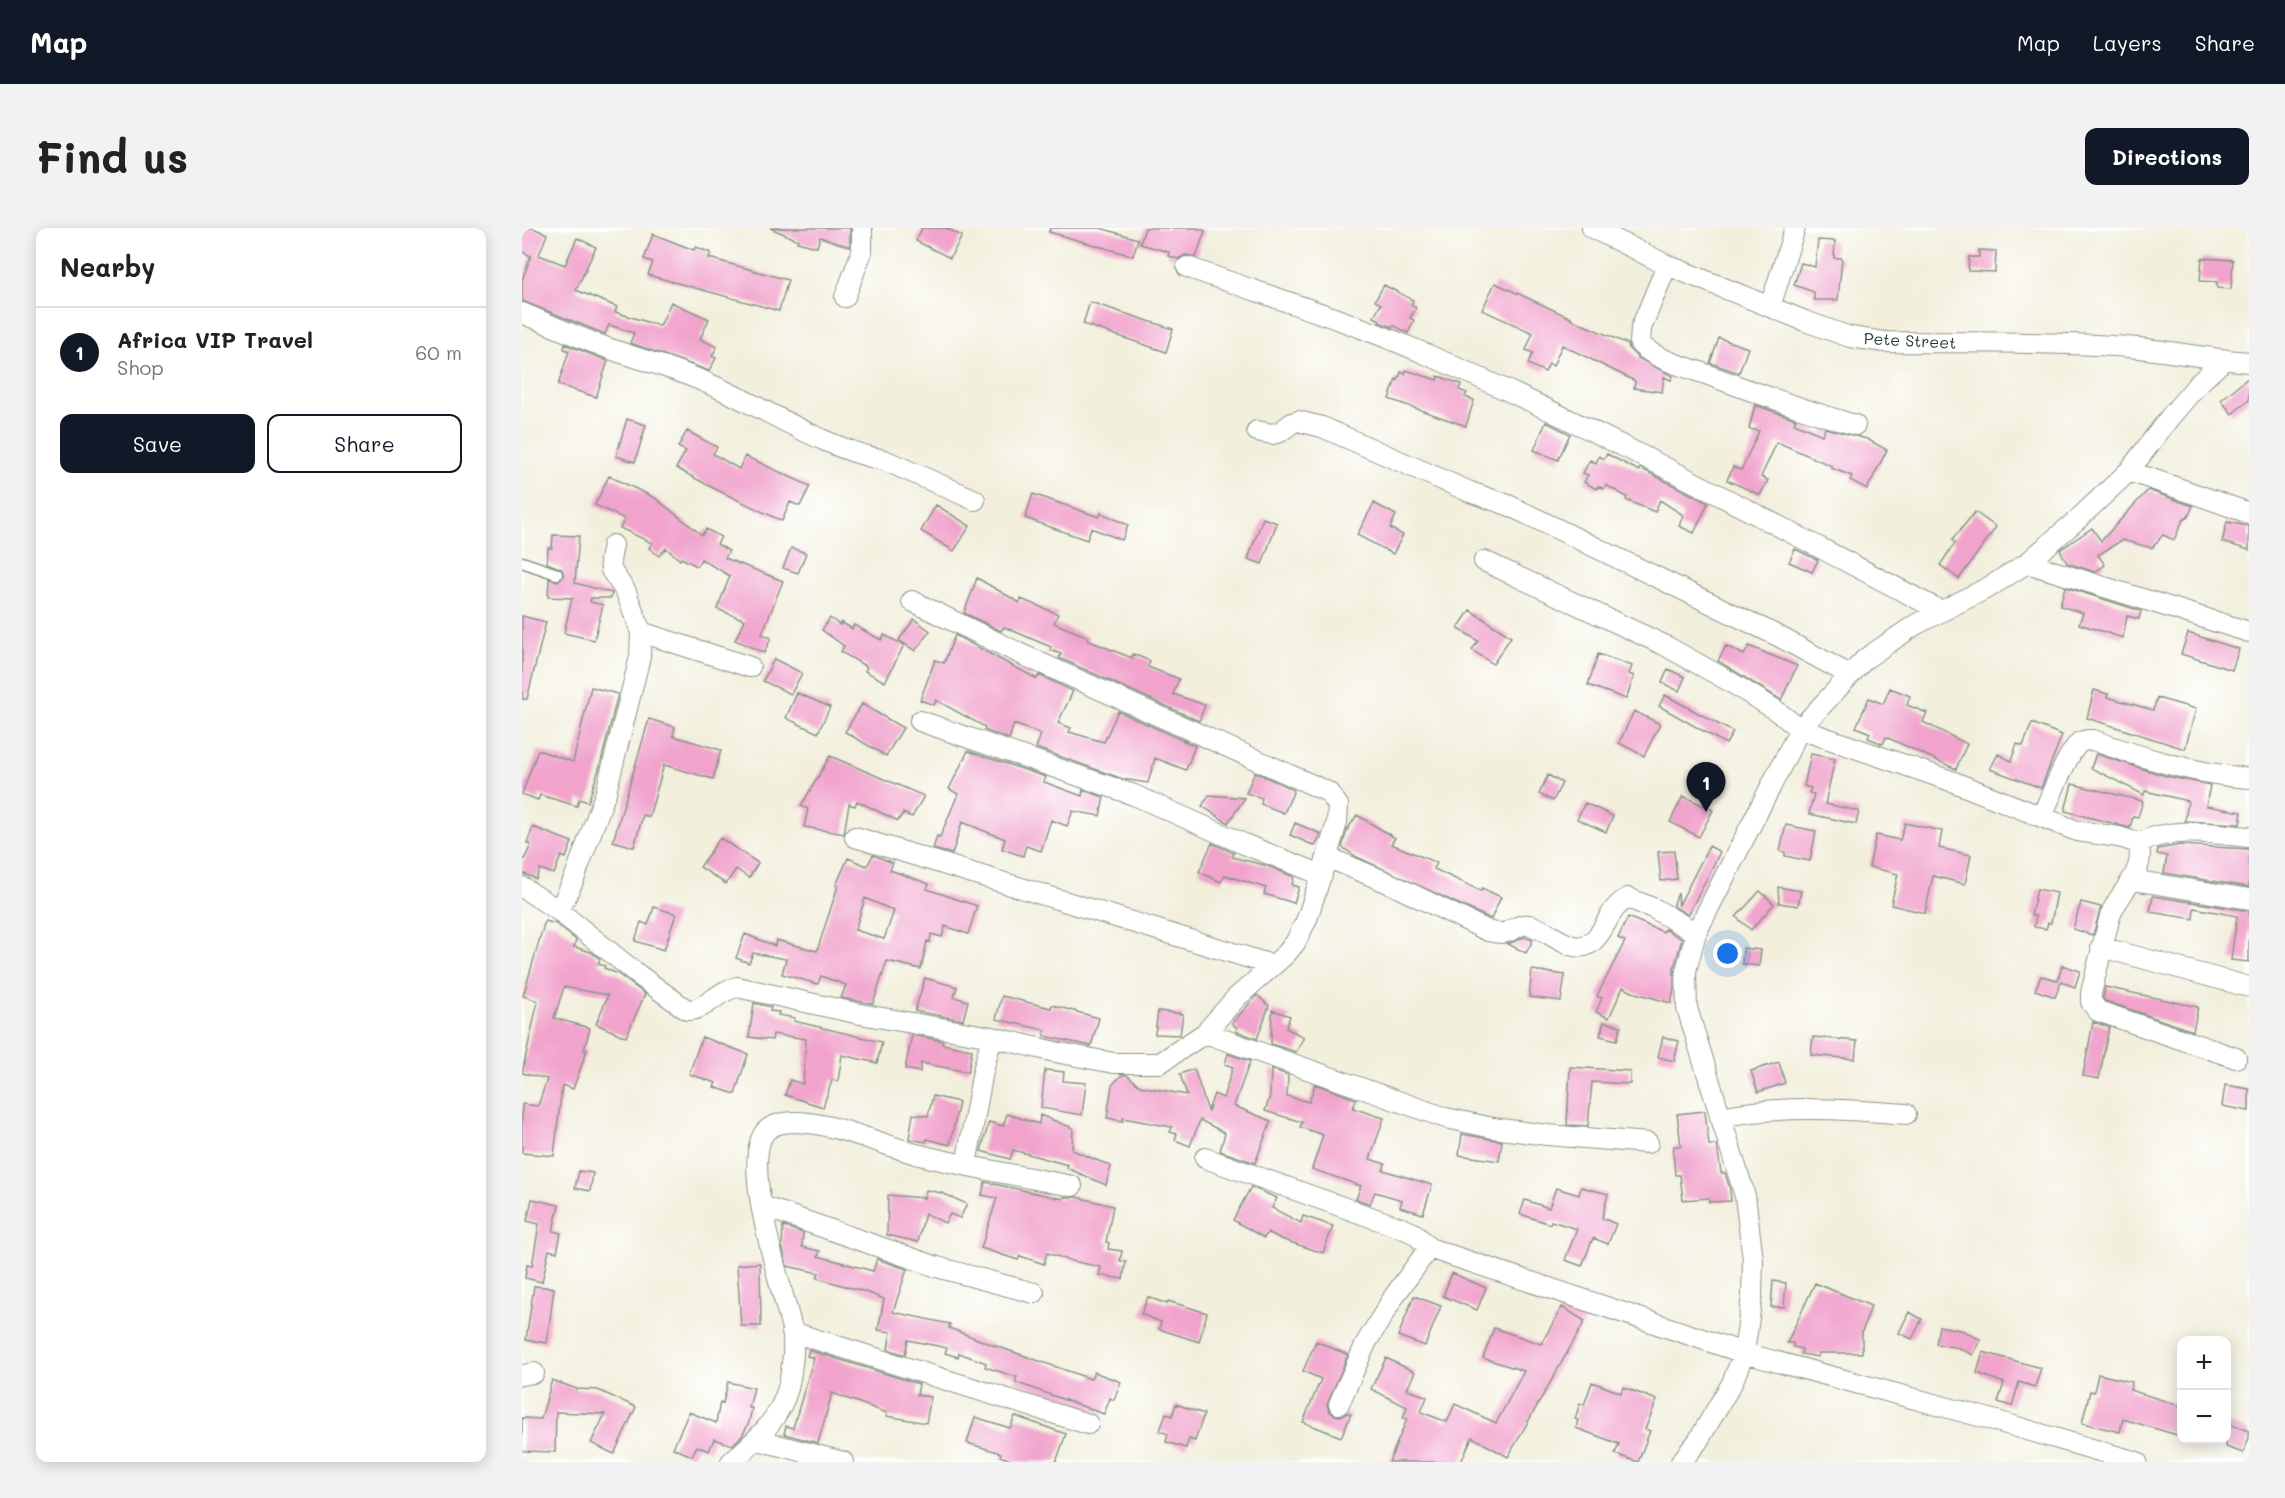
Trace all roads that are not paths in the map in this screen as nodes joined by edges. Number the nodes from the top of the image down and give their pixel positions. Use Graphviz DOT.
graph roads {
  1 [pos="862,228"];
  2 [pos="1592,228"];
  3 [pos="1795,228"];
  4 [pos="1667,265"];
  5 [pos="1186,267"];
  6 [pos="845,297"];
  7 [pos="1770,307"];
  8 [pos="522,313"];
  9 [pos="2224,360"];
  10 [pos="2249,362"];
  11 [pos="1855,425"];
  12 [pos="1257,431"];
  13 [pos="2129,471"];
  14 [pos="975,500"];
  15 [pos="2249,513"];
  16 [pos="613,545"];
  17 [pos="1484,561"];
  18 [pos="522,562"];
  19 [pos="2027,563"];
  20 [pos="557,574"];
  21 [pos="912,601"];
  22 [pos="1941,611"];
  23 [pos="641,632"];
  24 [pos="2249,632"];
  25 [pos="750,667"];
  26 [pos="1850,675"];
  27 [pos="920,721"];
  28 [pos="1800,729"];
  29 [pos="2249,778"];
  30 [pos="2042,816"];
  31 [pos="855,837"];
  32 [pos="2249,837"];
  33 [pos="2138,843"];
  34 [pos="1325,866"];
  35 [pos="2132,880"];
  36 [pos="522,888"];
  37 [pos="2249,899"];
  38 [pos="559,911"];
  39 [pos="1696,933"];
  40 [pos="2101,947"];
  41 [pos="1272,964"];
  42 [pos="2249,987"];
  43 [pos="1205,1033"];
  44 [pos="992,1037"];
  45 [pos="2236,1058"];
  46 [pos="1906,1114"];
  47 [pos="1720,1117"];
  48 [pos="1648,1143"];
  49 [pos="1205,1158"];
  50 [pos="966,1165"];
  51 [pos="1072,1186"];
  52 [pos="762,1206"];
  53 [pos="1429,1248"];
  54 [pos="1034,1293"];
  55 [pos="792,1332"];
  56 [pos="1744,1353"];
  57 [pos="1339,1404"];
  58 [pos="1088,1424"];
  59 [pos="758,1440"];
  60 [pos="731,1462"];
  61 [pos="843,1462"];
  62 [pos="1681,1462"];
  63 [pos="2137,1462"];
  1 -- 6 [label="street"];
  2 -- 4 [label="street, Pete Street"];
  3 -- 7 [label="street"];
  4 -- 7 [label="street, Pete Street"];
  4 -- 11 [label="street"];
  5 -- 22 [label="street"];
  7 -- 9 [label="street, Pete Street"];
  8 -- 14 [label="street"];
  9 -- 10 [label="street, Pete Street"];
  9 -- 13 [label="street"];
  12 -- 26 [label="street"];
  13 -- 15 [label="street"];
  13 -- 19 [label="street"];
  16 -- 23 [label="street"];
  17 -- 28 [label="street"];
  18 -- 20 [label="lane"];
  19 -- 22 [label="street"];
  19 -- 24 [label="street"];
  21 -- 34 [label="street"];
  22 -- 26 [label="street"];
  23 -- 25 [label="street"];
  23 -- 38 [label="street"];
  26 -- 28 [label="street"];
  27 -- 34 [label="street"];
  28 -- 30 [label="street"];
  28 -- 39 [label="street"];
  29 -- 30 [label="street"];
  30 -- 33 [label="street"];
  31 -- 41 [label="street"];
  32 -- 33 [label="street"];
  33 -- 35 [label="street"];
  34 -- 39 [label="street"];
  34 -- 41 [label="street"];
  35 -- 37 [label="street"];
  35 -- 40 [label="street"];
  36 -- 38 [label="street"];
  38 -- 44 [label="street"];
  39 -- 47 [label="street"];
  40 -- 42 [label="street"];
  40 -- 45 [label="street"];
  41 -- 43 [label="street"];
  43 -- 44 [label="street"];
  43 -- 48 [label="street"];
  44 -- 50 [label="street"];
  46 -- 47 [label="street"];
  47 -- 56 [label="street"];
  49 -- 53 [label="street"];
  50 -- 51 [label="street"];
  50 -- 52 [label="street"];
  52 -- 54 [label="street"];
  52 -- 55 [label="street"];
  53 -- 56 [label="street"];
  53 -- 57 [label="street"];
  55 -- 58 [label="street"];
  55 -- 59 [label="street"];
  56 -- 62 [label="street"];
  56 -- 63 [label="street"];
  59 -- 60 [label="street"];
  59 -- 61 [label="street"];
}
